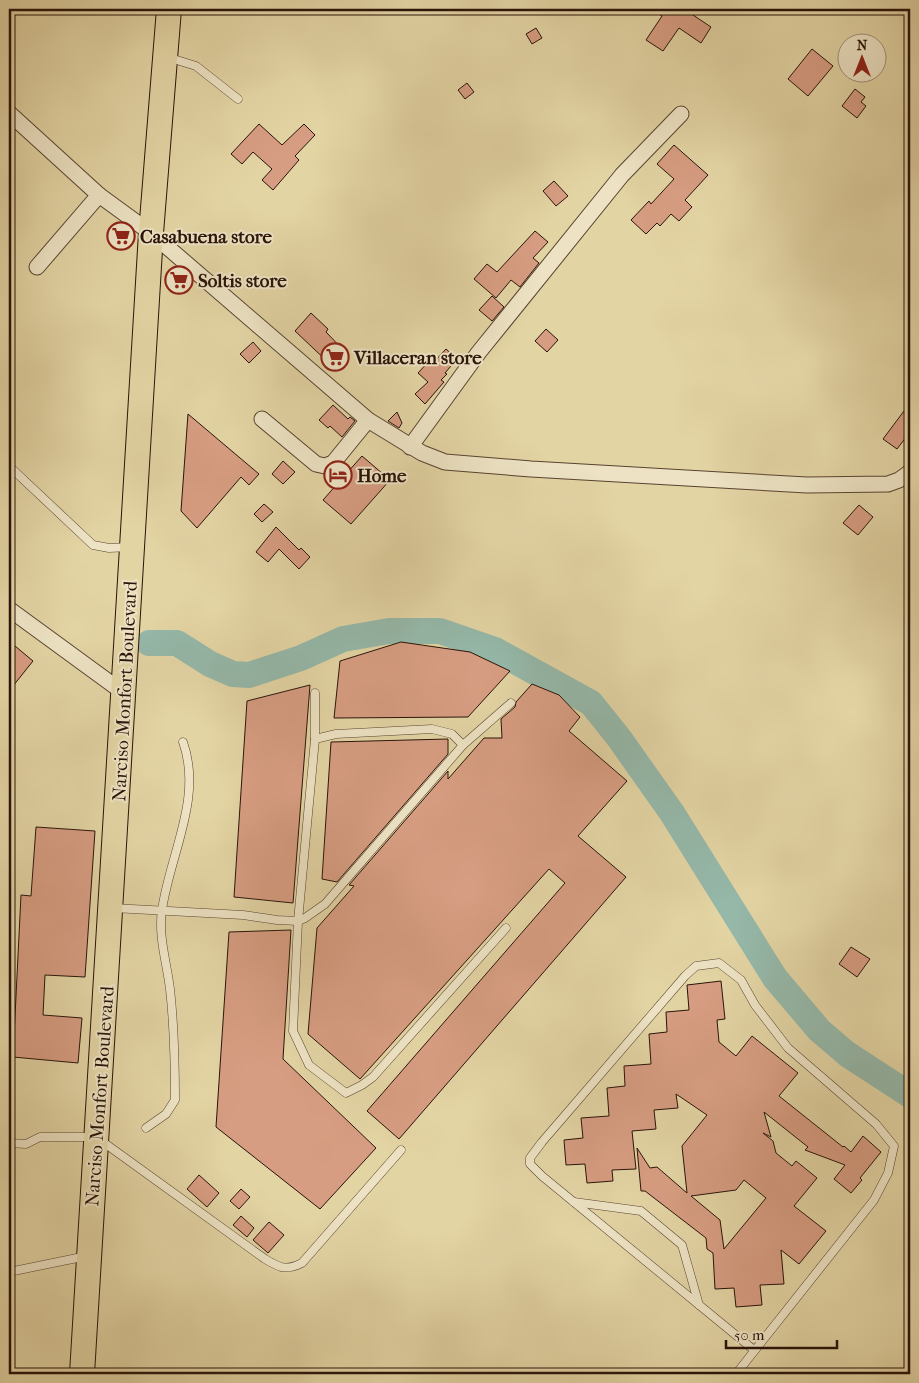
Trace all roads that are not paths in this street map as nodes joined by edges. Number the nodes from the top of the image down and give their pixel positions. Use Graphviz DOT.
graph roads {
  1 [pos="169,9"];
  2 [pos="165,56"];
  3 [pos="238,99"];
  4 [pos="9,113"];
  5 [pos="681,114"];
  6 [pos="99,195"];
  7 [pos="151,233"];
  8 [pos="37,267"];
  9 [pos="262,418"];
  10 [pos="368,420"];
  11 [pos="410,447"];
  12 [pos="9,466"];
  13 [pos="910,472"];
  14 [pos="132,547"];
  15 [pos="9,609"];
  16 [pos="124,693"];
  17 [pos="315,693"];
  18 [pos="511,703"];
  19 [pos="315,739"];
  20 [pos="183,742"];
  21 [pos="463,745"];
  22 [pos="111,908"];
  23 [pos="162,910"];
  24 [pos="298,921"];
  25 [pos="506,928"];
  26 [pos="146,1128"];
  27 [pos="96,1136"];
  28 [pos="9,1143"];
  29 [pos="401,1150"];
  30 [pos="573,1202"];
  31 [pos="89,1256"];
  32 [pos="9,1272"];
  33 [pos="699,1305"];
  34 [pos="754,1350"];
  35 [pos="9,1370"];
  36 [pos="10,1374"];
  37 [pos="82,1374"];
  38 [pos="736,1374"];
  1 -- 2 [label="main road, Narciso Monfort Boulevard"];
  2 -- 3 [label="lane"];
  2 -- 7 [label="main road, Narciso Monfort Boulevard"];
  4 -- 6 [label="street"];
  5 -- 11 [label="street"];
  6 -- 7 [label="street"];
  6 -- 8 [label="street"];
  7 -- 10 [label="street"];
  7 -- 14 [label="main road, Narciso Monfort Boulevard"];
  9 -- 10 [label="street"];
  10 -- 11 [label="street"];
  11 -- 13 [label="street"];
  12 -- 14 [label="lane"];
  14 -- 16 [label="main road, Narciso Monfort Boulevard"];
  15 -- 16 [label="street"];
  16 -- 22 [label="main road, Narciso Monfort Boulevard"];
  17 -- 19 [label="lane"];
  18 -- 21 [label="lane"];
  19 -- 21 [label="lane"];
  19 -- 24 [label="lane"];
  20 -- 23 [label="lane"];
  21 -- 24 [label="lane"];
  22 -- 23 [label="lane"];
  22 -- 27 [label="main road, Narciso Monfort Boulevard"];
  23 -- 24 [label="lane"];
  23 -- 26 [label="lane"];
  24 -- 25 [label="lane"];
  27 -- 28 [label="lane"];
  27 -- 29 [label="lane"];
  27 -- 31 [label="main road, Narciso Monfort Boulevard"];
  30 -- 33 [label="lane"];
  30 -- 33 [label="lane"];
  30 -- 34 [label="lane"];
  31 -- 32 [label="lane"];
  31 -- 37 [label="main road, Narciso Monfort Boulevard"];
  33 -- 34 [label="lane"];
  34 -- 38 [label="lane"];
  35 -- 36 [label="lane"];
}
